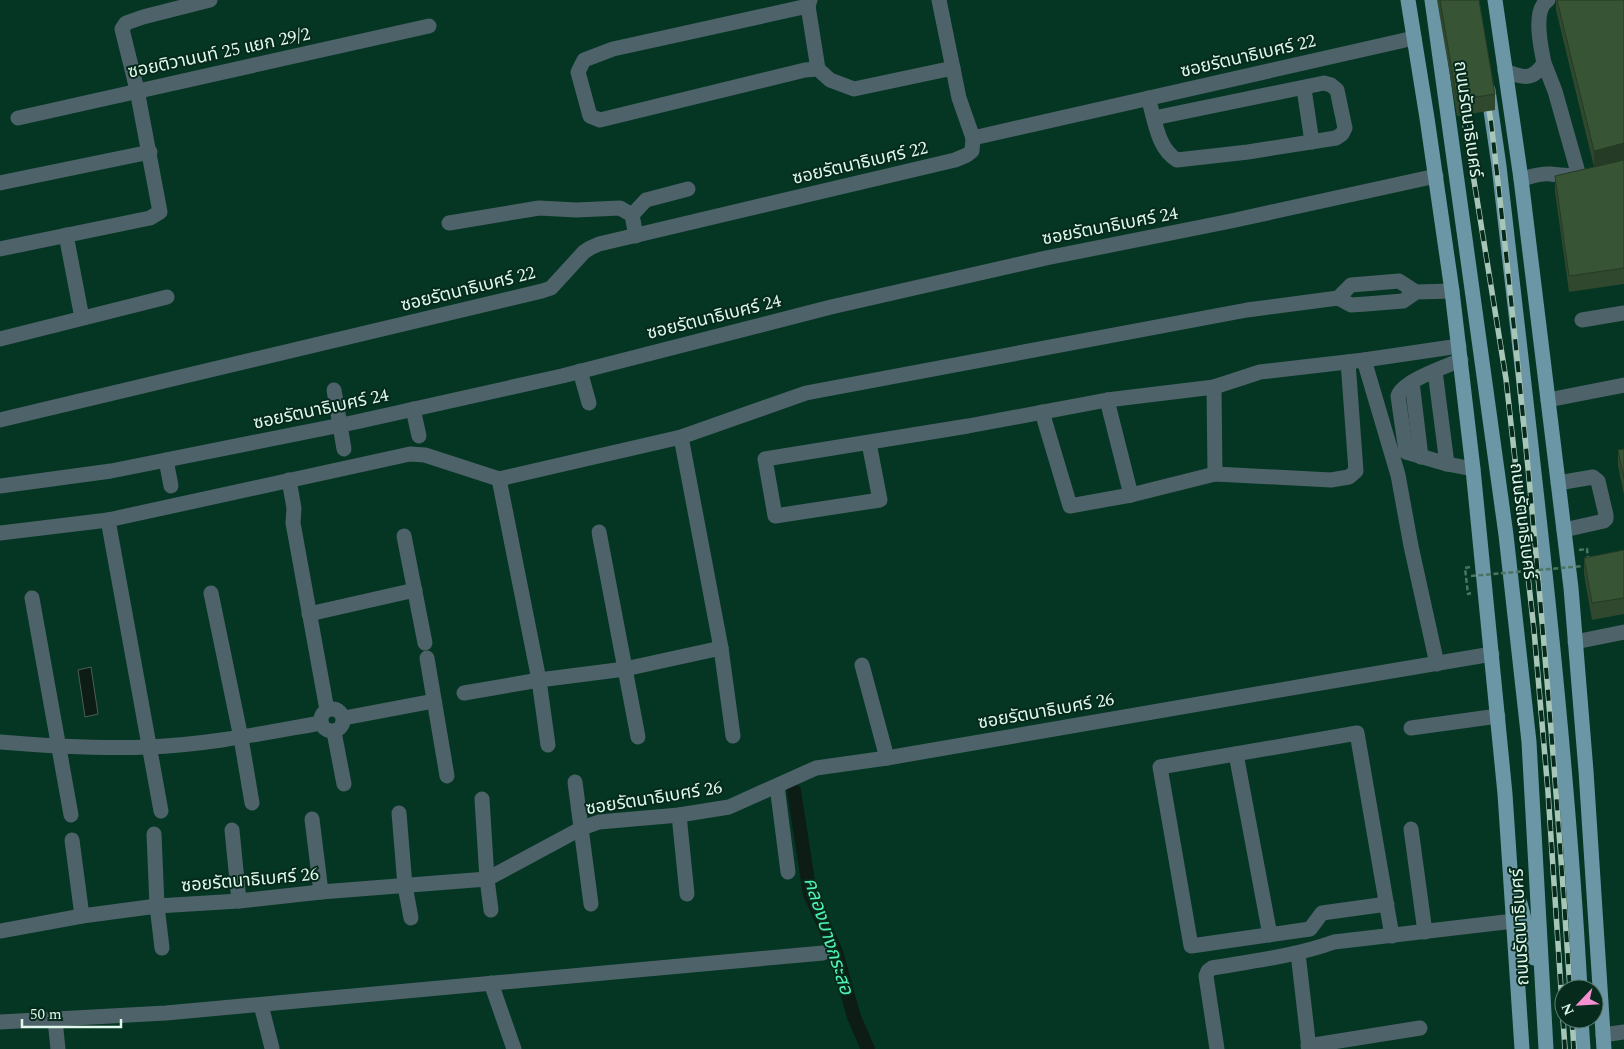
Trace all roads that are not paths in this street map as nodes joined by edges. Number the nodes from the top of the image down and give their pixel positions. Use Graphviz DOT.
graph roads {
  1 [pos="210,0"];
  2 [pos="939,0"];
  3 [pos="1408,0"];
  4 [pos="1432,0"];
  5 [pos="1495,0"];
  6 [pos="1548,0"];
  7 [pos="809,3"];
  8 [pos="429,26"];
  9 [pos="1414,38"];
  10 [pos="1544,63"];
  11 [pos="953,68"];
  12 [pos="818,69"];
  13 [pos="1505,71"];
  14 [pos="1486,80"];
  15 [pos="1304,89"];
  16 [pos="137,90"];
  17 [pos="1148,98"];
  18 [pos="18,118"];
  19 [pos="1154,118"];
  20 [pos="973,138"];
  21 [pos="1312,142"];
  22 [pos="150,152"];
  23 [pos="1597,172"];
  24 [pos="1436,176"];
  25 [pos="1579,176"];
  26 [pos="1521,179"];
  27 [pos="0,182"];
  28 [pos="688,189"];
  29 [pos="632,216"];
  30 [pos="449,223"];
  31 [pos="66,235"];
  32 [pos="636,236"];
  33 [pos="0,249"];
  34 [pos="1452,291"];
  35 [pos="1416,292"];
  36 [pos="167,297"];
  37 [pos="1338,298"];
  38 [pos="1624,313"];
  39 [pos="82,318"];
  40 [pos="1582,320"];
  41 [pos="0,339"];
  42 [pos="1460,353"];
  43 [pos="1364,360"];
  44 [pos="1348,362"];
  45 [pos="1435,370"];
  46 [pos="580,371"];
  47 [pos="1624,385"];
  48 [pos="1214,387"];
  49 [pos="334,390"];
  50 [pos="1107,400"];
  51 [pos="1548,400"];
  52 [pos="589,403"];
  53 [pos="413,409"];
  54 [pos="1042,412"];
  55 [pos="0,420"];
  56 [pos="339,425"];
  57 [pos="419,436"];
  58 [pos="681,437"];
  59 [pos="869,442"];
  60 [pos="344,449"];
  61 [pos="166,460"];
  62 [pos="1447,464"];
  63 [pos="1473,469"];
  64 [pos="1215,474"];
  65 [pos="498,479"];
  66 [pos="284,481"];
  67 [pos="1558,483"];
  68 [pos="0,486"];
  69 [pos="171,486"];
  70 [pos="1131,496"];
  71 [pos="108,520"];
  72 [pos="1564,530"];
  73 [pos="599,532"];
  74 [pos="0,533"];
  75 [pos="404,536"];
  76 [pos="415,590"];
  77 [pos="211,593"];
  78 [pos="32,598"];
  79 [pos="309,614"];
  80 [pos="1624,632"];
  81 [pos="1575,642"];
  82 [pos="425,643"];
  83 [pos="721,648"];
  84 [pos="1492,654"];
  85 [pos="427,658"];
  86 [pos="1437,664"];
  87 [pos="862,665"];
  88 [pos="624,669"];
  89 [pos="539,680"];
  90 [pos="464,693"];
  91 [pos="434,701"];
  92 [pos="324,716"];
  93 [pos="1498,716"];
  94 [pos="344,718"];
  95 [pos="1411,728"];
  96 [pos="334,732"];
  97 [pos="734,736"];
  98 [pos="638,737"];
  99 [pos="241,738"];
  100 [pos="0,742"];
  101 [pos="548,745"];
  102 [pos="58,746"];
  103 [pos="149,747"];
  104 [pos="1236,754"];
  105 [pos="887,758"];
  106 [pos="1586,771"];
  107 [pos="447,776"];
  108 [pos="575,782"];
  109 [pos="344,784"];
  110 [pos="777,786"];
  111 [pos="482,799"];
  112 [pos="252,803"];
  113 [pos="161,811"];
  114 [pos="399,813"];
  115 [pos="71,815"];
  116 [pos="679,815"];
  117 [pos="312,819"];
  118 [pos="582,828"];
  119 [pos="1411,829"];
  120 [pos="232,830"];
  121 [pos="154,834"];
  122 [pos="72,840"];
  123 [pos="1510,867"];
  124 [pos="788,872"];
  125 [pos="487,879"];
  126 [pos="405,886"];
  127 [pos="322,892"];
  128 [pos="687,894"];
  129 [pos="239,901"];
  130 [pos="591,904"];
  131 [pos="1387,904"];
  132 [pos="157,906"];
  133 [pos="1575,906"];
  134 [pos="491,910"];
  135 [pos="82,916"];
  136 [pos="411,918"];
  137 [pos="1514,921"];
  138 [pos="0,930"];
  139 [pos="1425,932"];
  140 [pos="1270,934"];
  141 [pos="1392,936"];
  142 [pos="162,948"];
  143 [pos="823,953"];
  144 [pos="1298,953"];
  145 [pos="1579,979"];
  146 [pos="491,983"];
  147 [pos="1542,988"];
  148 [pos="261,1004"];
  149 [pos="55,1020"];
  150 [pos="0,1022"];
  151 [pos="1420,1028"];
  152 [pos="1582,1029"];
  153 [pos="1624,1032"];
  154 [pos="1604,1042"];
  155 [pos="1309,1047"];
  156 [pos="272,1048"];
  157 [pos="58,1049"];
  158 [pos="514,1049"];
  159 [pos="1217,1049"];
  160 [pos="1522,1049"];
  161 [pos="1546,1049"];
  162 [pos="1583,1049"];
  1 -- 16 [label="street"];
  2 -- 11 [label="street"];
  3 -- 9 [label="main road, ถนนรัตนาธิเบศร์"];
  4 -- 147 [label="main road, ถนนรัตนาธิเบศร์"];
  5 -- 13 [label="main road"];
  6 -- 10 [label="street"];
  7 -- 12 [label="street"];
  7 -- 12 [label="street"];
  8 -- 16 [label="street, ซอยติวานนท์ 25 แยก 29/2"];
  9 -- 17 [label="street, ซอยรัตนาธิเบศร์ 22"];
  9 -- 24 [label="main road, ถนนรัตนาธิเบศร์"];
  10 -- 13 [label="street"];
  10 -- 25 [label="street"];
  11 -- 12 [label="street"];
  11 -- 20 [label="street"];
  13 -- 26 [label="main road"];
  14 -- 133 [label="main road, ถนนรัตนาธิเบศร์"];
  15 -- 19 [label="street"];
  15 -- 21 [label="street"];
  15 -- 21 [label="street"];
  16 -- 18 [label="street, ซอยติวานนท์ 25 แยก 29/2"];
  16 -- 22 [label="street"];
  17 -- 19 [label="street"];
  17 -- 20 [label="street, ซอยรัตนาธิเบศร์ 22"];
  19 -- 21 [label="street"];
  20 -- 32 [label="street, ซอยรัตนาธิเบศร์ 22"];
  22 -- 27 [label="street"];
  22 -- 31 [label="street"];
  23 -- 25 [label="street"];
  24 -- 34 [label="main road, ถนนรัตนาธิเบศร์"];
  24 -- 46 [label="street, ซอยรัตนาธิเบศร์ 24"];
  25 -- 26 [label="street"];
  26 -- 51 [label="main road"];
  28 -- 29 [label="street"];
  29 -- 30 [label="street"];
  29 -- 32 [label="street"];
  31 -- 33 [label="street"];
  31 -- 39 [label="street"];
  32 -- 55 [label="street, ซอยรัตนาธิเบศร์ 22"];
  34 -- 35 [label="street"];
  34 -- 42 [label="main road, ถนนรัตนาธิเบศร์"];
  35 -- 37 [label="street"];
  35 -- 37 [label="street"];
  36 -- 39 [label="street"];
  37 -- 58 [label="street"];
  38 -- 40 [label="street"];
  39 -- 41 [label="street"];
  42 -- 43 [label="street"];
  42 -- 45 [label="street"];
  42 -- 63 [label="main road, ถนนรัตนาธิเบศร์"];
  43 -- 44 [label="street"];
  43 -- 86 [label="street"];
  44 -- 48 [label="street"];
  44 -- 64 [label="street"];
  45 -- 62 [label="street"];
  45 -- 62 [label="street"];
  46 -- 52 [label="street"];
  46 -- 53 [label="street, ซอยรัตนาธิเบศร์ 24"];
  47 -- 51 [label="street"];
  48 -- 50 [label="street"];
  48 -- 64 [label="street"];
  49 -- 56 [label="street"];
  50 -- 54 [label="street"];
  50 -- 70 [label="street"];
  51 -- 67 [label="main road"];
  53 -- 56 [label="street, ซอยรัตนาธิเบศร์ 24"];
  53 -- 57 [label="street"];
  54 -- 59 [label="street"];
  54 -- 70 [label="street"];
  56 -- 60 [label="street"];
  56 -- 61 [label="street, ซอยรัตนาธิเบศร์ 24"];
  58 -- 65 [label="street"];
  58 -- 83 [label="street"];
  59 -- 59 [label="street"];
  61 -- 68 [label="street, ซอยรัตนาธิเบศร์ 24"];
  61 -- 69 [label="street"];
  62 -- 63 [label="street"];
  63 -- 84 [label="main road, ถนนรัตนาธิเบศร์"];
  64 -- 70 [label="street"];
  65 -- 66 [label="street"];
  65 -- 89 [label="street"];
  66 -- 71 [label="street"];
  66 -- 79 [label="street"];
  67 -- 72 [label="main road"];
  67 -- 72 [label="street"];
  71 -- 74 [label="street"];
  71 -- 103 [label="street"];
  72 -- 81 [label="main road"];
  73 -- 88 [label="street"];
  75 -- 76 [label="street"];
  76 -- 79 [label="street"];
  76 -- 82 [label="street"];
  77 -- 99 [label="street"];
  78 -- 102 [label="street"];
  79 -- 92 [label="street"];
  80 -- 81 [label="street"];
  81 -- 106 [label="main road"];
  83 -- 88 [label="street"];
  83 -- 97 [label="street"];
  84 -- 86 [label="street, ซอยรัตนาธิเบศร์ 26"];
  84 -- 93 [label="main road, ถนนรัตนาธิเบศร์"];
  85 -- 91 [label="street"];
  86 -- 105 [label="street, ซอยรัตนาธิเบศร์ 26"];
  87 -- 105 [label="street"];
  88 -- 89 [label="street"];
  88 -- 98 [label="street"];
  89 -- 90 [label="street"];
  89 -- 101 [label="street"];
  91 -- 94 [label="street"];
  91 -- 107 [label="street"];
  92 -- 94 [label="street"];
  92 -- 96 [label="street"];
  92 -- 99 [label="street"];
  93 -- 95 [label="street"];
  93 -- 123 [label="main road, ถนนรัตนาธิเบศร์"];
  94 -- 96 [label="street"];
  96 -- 109 [label="street"];
  99 -- 103 [label="street"];
  99 -- 112 [label="street"];
  100 -- 102 [label="street"];
  102 -- 103 [label="street"];
  102 -- 115 [label="street"];
  103 -- 113 [label="street"];
  104 -- 131 [label="street"];
  104 -- 140 [label="street"];
  104 -- 140 [label="street"];
  105 -- 110 [label="street, ซอยรัตนาธิเบศร์ 26"];
  106 -- 133 [label="main road"];
  106 -- 154 [label="main road"];
  108 -- 118 [label="street"];
  110 -- 116 [label="street, ซอยรัตนาธิเบศร์ 26"];
  110 -- 124 [label="street"];
  111 -- 125 [label="street"];
  114 -- 126 [label="street"];
  116 -- 118 [label="street, ซอยรัตนาธิเบศร์ 26"];
  116 -- 128 [label="street"];
  117 -- 127 [label="street"];
  118 -- 125 [label="street, ซอยรัตนาธิเบศร์ 26"];
  118 -- 130 [label="street"];
  119 -- 139 [label="street"];
  120 -- 129 [label="street"];
  121 -- 132 [label="street"];
  122 -- 135 [label="street"];
  123 -- 137 [label="main road, ถนนรัตนาธิเบศร์"];
  123 -- 147 [label="main road"];
  125 -- 126 [label="street, ซอยรัตนาธิเบศร์ 26"];
  125 -- 134 [label="street"];
  126 -- 127 [label="street, ซอยรัตนาธิเบศร์ 26"];
  126 -- 136 [label="street"];
  127 -- 129 [label="street, ซอยรัตนาธิเบศร์ 26"];
  129 -- 132 [label="street, ซอยรัตนาธิเบศร์ 26"];
  131 -- 140 [label="street"];
  131 -- 141 [label="street"];
  132 -- 135 [label="street, ซอยรัตนาธิเบศร์ 26"];
  132 -- 142 [label="street"];
  133 -- 145 [label="main road, ถนนรัตนาธิเบศร์"];
  135 -- 138 [label="street, ซอยรัตนาธิเบศร์ 26"];
  137 -- 139 [label="street"];
  137 -- 160 [label="main road, ถนนรัตนาธิเบศร์"];
  139 -- 141 [label="street"];
  141 -- 144 [label="street"];
  143 -- 146 [label="street"];
  144 -- 155 [label="street"];
  144 -- 159 [label="street"];
  146 -- 148 [label="street"];
  146 -- 158 [label="street"];
  147 -- 161 [label="main road, ถนนรัตนาธิเบศร์"];
  148 -- 149 [label="street"];
  148 -- 156 [label="street"];
  149 -- 150 [label="street"];
  149 -- 157 [label="street"];
  151 -- 155 [label="street"];
  152 -- 162 [label="main road"];
  153 -- 154 [label="street"];
}
